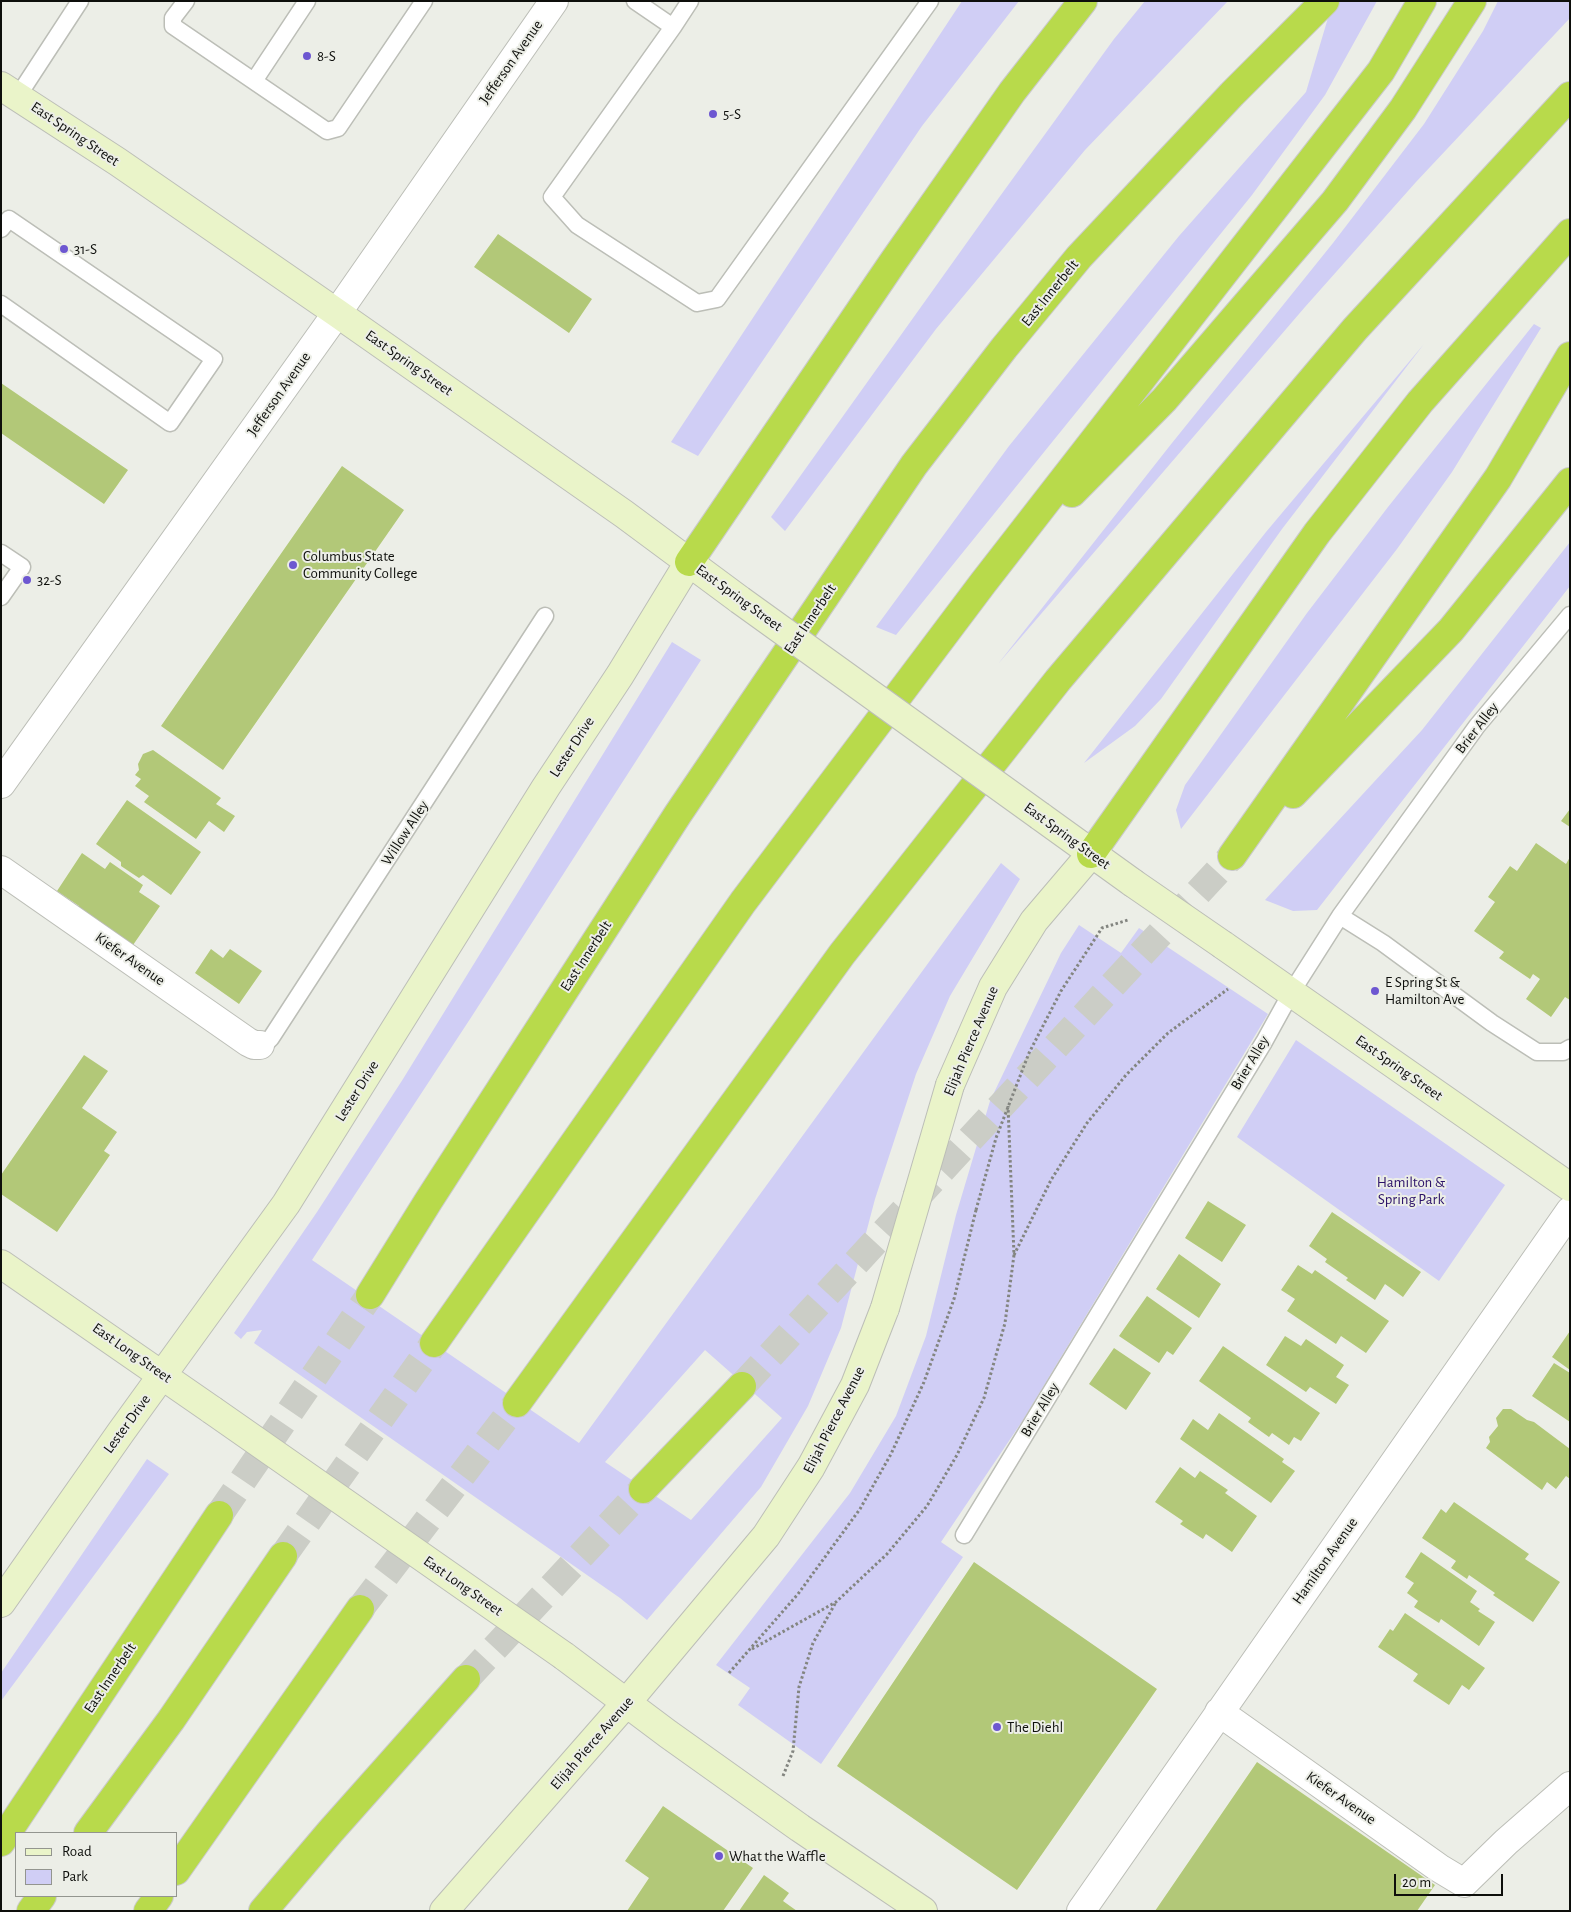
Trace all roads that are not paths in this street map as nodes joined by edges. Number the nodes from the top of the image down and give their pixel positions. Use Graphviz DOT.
graph roads {
  1 [pos="80,1"];
  2 [pos="186,1"];
  3 [pos="307,1"];
  4 [pos="424,1"];
  5 [pos="554,1"];
  6 [pos="635,1"];
  7 [pos="690,1"];
  8 [pos="930,1"];
  9 [pos="1083,1"];
  10 [pos="1422,1"];
  11 [pos="1472,1"];
  12 [pos="1324,2"];
  13 [pos="673,27"];
  14 [pos="254,81"];
  15 [pos="10,91"];
  16 [pos="1570,96"];
  17 [pos="1,229"];
  18 [pos="1565,238"];
  19 [pos="1,304"];
  20 [pos="336,313"];
  21 [pos="1570,356"];
  22 [pos="1570,482"];
  23 [pos="1,553"];
  24 [pos="689,562"];
  25 [pos="983,583"];
  26 [pos="1,597"];
  27 [pos="1570,615"];
  28 [pos="545,616"];
  29 [pos="1,784"];
  30 [pos="1090,854"];
  31 [pos="1,870"];
  32 [pos="1340,916"];
  33 [pos="1291,993"];
  34 [pos="260,1045"];
  35 [pos="1570,1048"];
  36 [pos="1570,1187"];
  37 [pos="1570,1211"];
  38 [pos="1,1264"];
  39 [pos="370,1295"];
  40 [pos="434,1343"];
  41 [pos="163,1374"];
  42 [pos="742,1386"];
  43 [pos="517,1402"];
  44 [pos="643,1489"];
  45 [pos="219,1514"];
  46 [pos="964,1535"];
  47 [pos="283,1556"];
  48 [pos="1,1603"];
  49 [pos="360,1609"];
  50 [pos="466,1679"];
  51 [pos="627,1702"];
  52 [pos="1219,1712"];
  53 [pos="1570,1786"];
  54 [pos="89,1832"];
  55 [pos="1,1842"];
  56 [pos="178,1868"];
  57 [pos="41,1897"];
  58 [pos="158,1897"];
  59 [pos="31,1911"];
  60 [pos="148,1911"];
  61 [pos="263,1911"];
  62 [pos="444,1911"];
  63 [pos="923,1911"];
  64 [pos="1081,1911"];
  1 -- 15 [label="lane"];
  2 -- 14 [label="lane"];
  3 -- 14 [label="lane"];
  4 -- 14 [label="lane"];
  5 -- 20 [label="street, Jefferson Avenue"];
  6 -- 13 [label="lane"];
  7 -- 13 [label="lane"];
  8 -- 13 [label="lane"];
  9 -- 24 [label="highway"];
  10 -- 25 [label="highway"];
  11 -- 25 [label="highway"];
  12 -- 39 [label="highway, East Innerbelt"];
  15 -- 20 [label="main road, East Spring Street"];
  16 -- 43 [label="highway"];
  17 -- 19 [label="lane"];
  18 -- 30 [label="highway"];
  20 -- 24 [label="main road, East Spring Street"];
  20 -- 29 [label="street, Jefferson Avenue"];
  21 -- 22 [label="highway"];
  23 -- 26 [label="lane"];
  24 -- 30 [label="main road, East Spring Street, bridge"];
  24 -- 41 [label="main road, Lester Drive"];
  25 -- 40 [label="highway"];
  27 -- 32 [label="lane, Brier Alley"];
  28 -- 34 [label="lane, Willow Alley"];
  30 -- 33 [label="main road, East Spring Street, bridge"];
  30 -- 51 [label="main road, Elijah Pierce Avenue, bridge"];
  31 -- 34 [label="street, Kiefer Avenue"];
  32 -- 33 [label="lane, Brier Alley"];
  32 -- 35 [label="lane"];
  33 -- 36 [label="main road, East Spring Street"];
  33 -- 46 [label="lane, Brier Alley"];
  37 -- 52 [label="street, Hamilton Avenue"];
  38 -- 41 [label="main road, East Long Street"];
  41 -- 48 [label="main road, Lester Drive"];
  41 -- 51 [label="main road, East Long Street, bridge"];
  42 -- 44 [label="highway"];
  45 -- 55 [label="highway, East Innerbelt"];
  47 -- 54 [label="highway"];
  49 -- 56 [label="highway"];
  50 -- 61 [label="highway"];
  51 -- 62 [label="main road, Elijah Pierce Avenue"];
  51 -- 63 [label="main road, East Long Street"];
  52 -- 53 [label="street, Kiefer Avenue"];
  52 -- 64 [label="street, Hamilton Avenue"];
  57 -- 59 [label="highway"];
  58 -- 60 [label="highway"];
}
